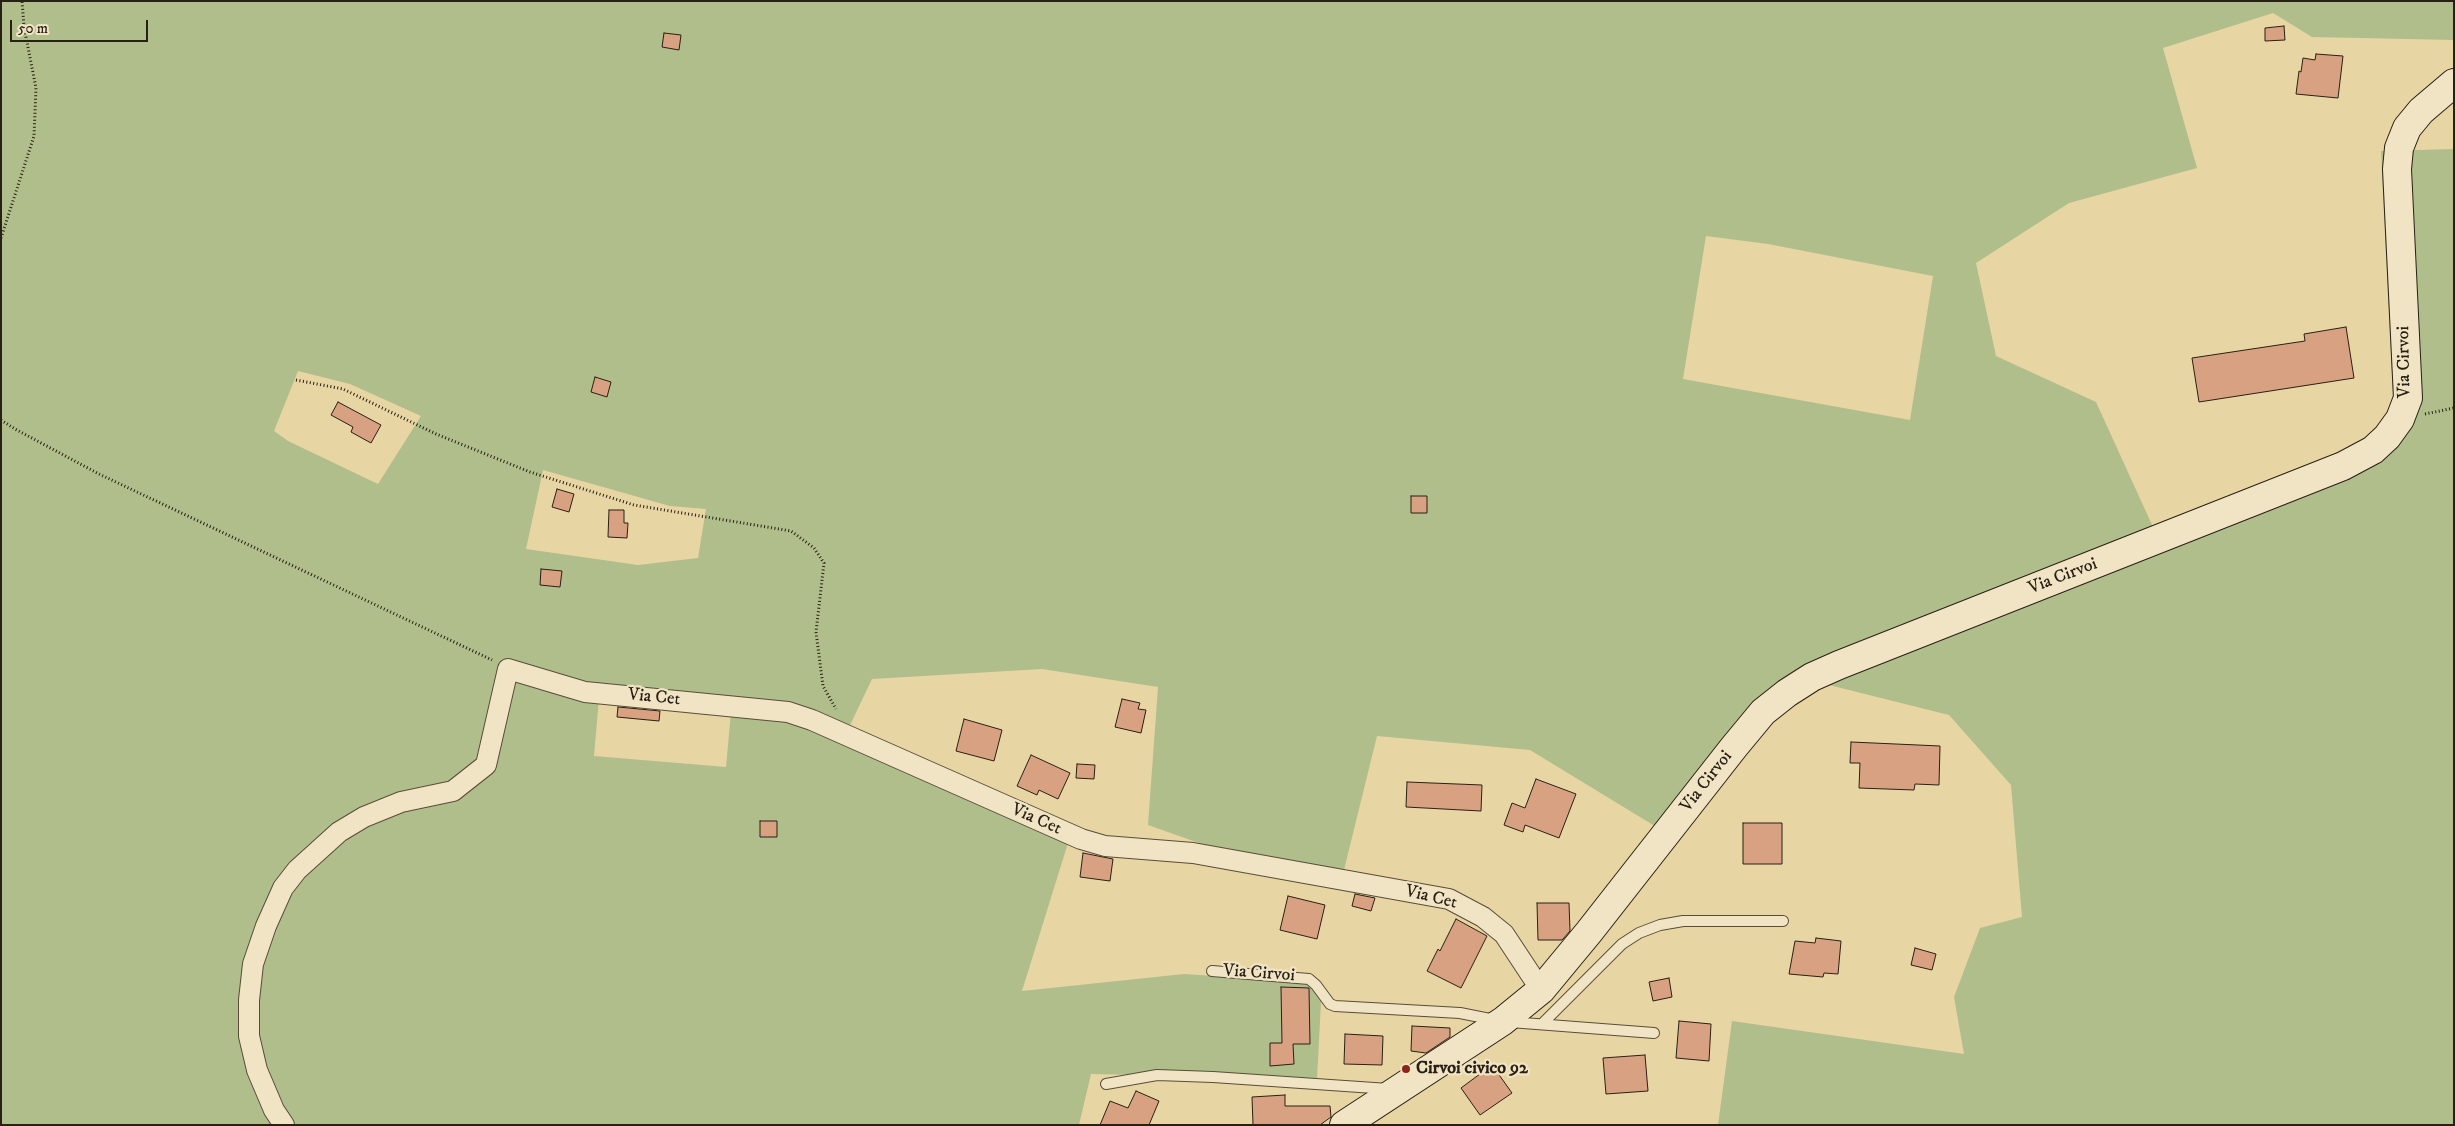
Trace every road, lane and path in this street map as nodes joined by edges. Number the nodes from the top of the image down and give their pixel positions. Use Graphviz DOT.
graph roads {
  1 [pos="22,1"];
  2 [pos="2454,83"];
  3 [pos="1,238"];
  4 [pos="296,380"];
  5 [pos="1,420"];
  6 [pos="508,668"];
  7 [pos="852,738"];
  8 [pos="1784,921"];
  9 [pos="1212,971"];
  10 [pos="1541,990"];
  11 [pos="1502,1021"];
  12 [pos="1542,1024"];
  13 [pos="1654,1033"];
  14 [pos="1106,1084"];
  15 [pos="1398,1089"];
  16 [pos="284,1125"];
  17 [pos="1344,1125"];
  1 -- 3 [label="path"];
  2 -- 10 [label="street, Via Cirvoi"];
  4 -- 7 [label="path"];
  5 -- 6 [label="path"];
  6 -- 7 [label="street, Via Cet"];
  6 -- 16 [label="street"];
  7 -- 10 [label="street, Via Cet"];
  8 -- 12 [label="lane"];
  9 -- 11 [label="lane, Via Cirvoi"];
  10 -- 11 [label="street, Via Cirvoi"];
  11 -- 12 [label="lane, Via Cirvoi"];
  11 -- 15 [label="street, Via Cirvoi"];
  12 -- 13 [label="lane, Via Cirvoi"];
  14 -- 15 [label="lane"];
  15 -- 17 [label="street, Via Cirvoi"];
}
